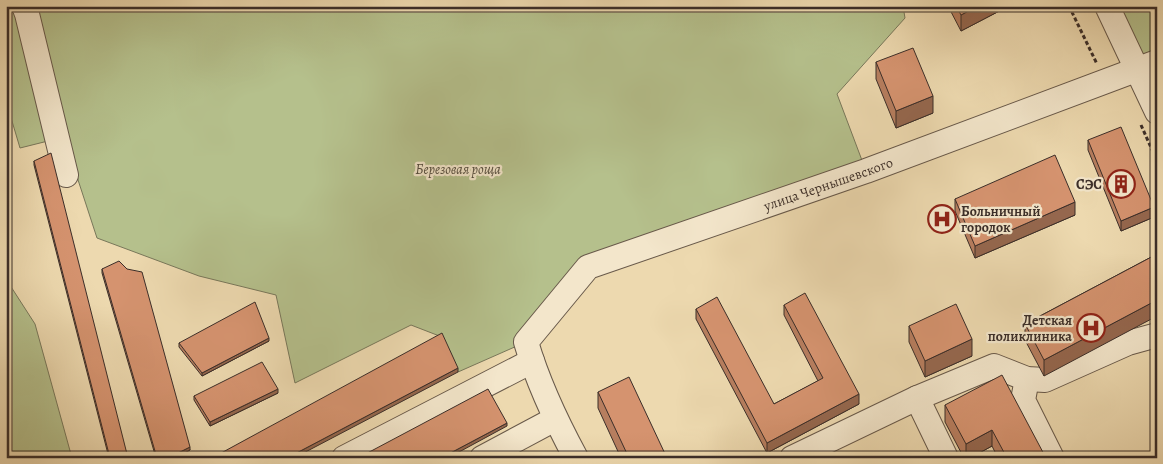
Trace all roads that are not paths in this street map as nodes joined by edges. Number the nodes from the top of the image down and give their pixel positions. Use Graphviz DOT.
graph roads {
  1 [pos="24,6"];
  2 [pos="1107,6"];
  3 [pos="1147,66"];
  4 [pos="1157,112"];
  5 [pos="66,175"];
  6 [pos="1157,335"];
  7 [pos="529,352"];
  8 [pos="1027,379"];
  9 [pos="917,398"];
  10 [pos="555,419"];
  11 [pos="344,458"];
  12 [pos="482,458"];
  13 [pos="576,458"];
  14 [pos="792,458"];
  15 [pos="946,458"];
  16 [pos="1052,458"];
  1 -- 5 [label="street"];
  2 -- 3 [label="street"];
  3 -- 4 [label="street"];
  3 -- 7 [label="street, улица Чернышевского"];
  6 -- 8 [label="street"];
  7 -- 10 [label="street"];
  7 -- 11 [label="street"];
  8 -- 9 [label="street"];
  8 -- 16 [label="street"];
  9 -- 14 [label="street"];
  9 -- 15 [label="street"];
  10 -- 12 [label="street"];
  10 -- 13 [label="street"];
}
